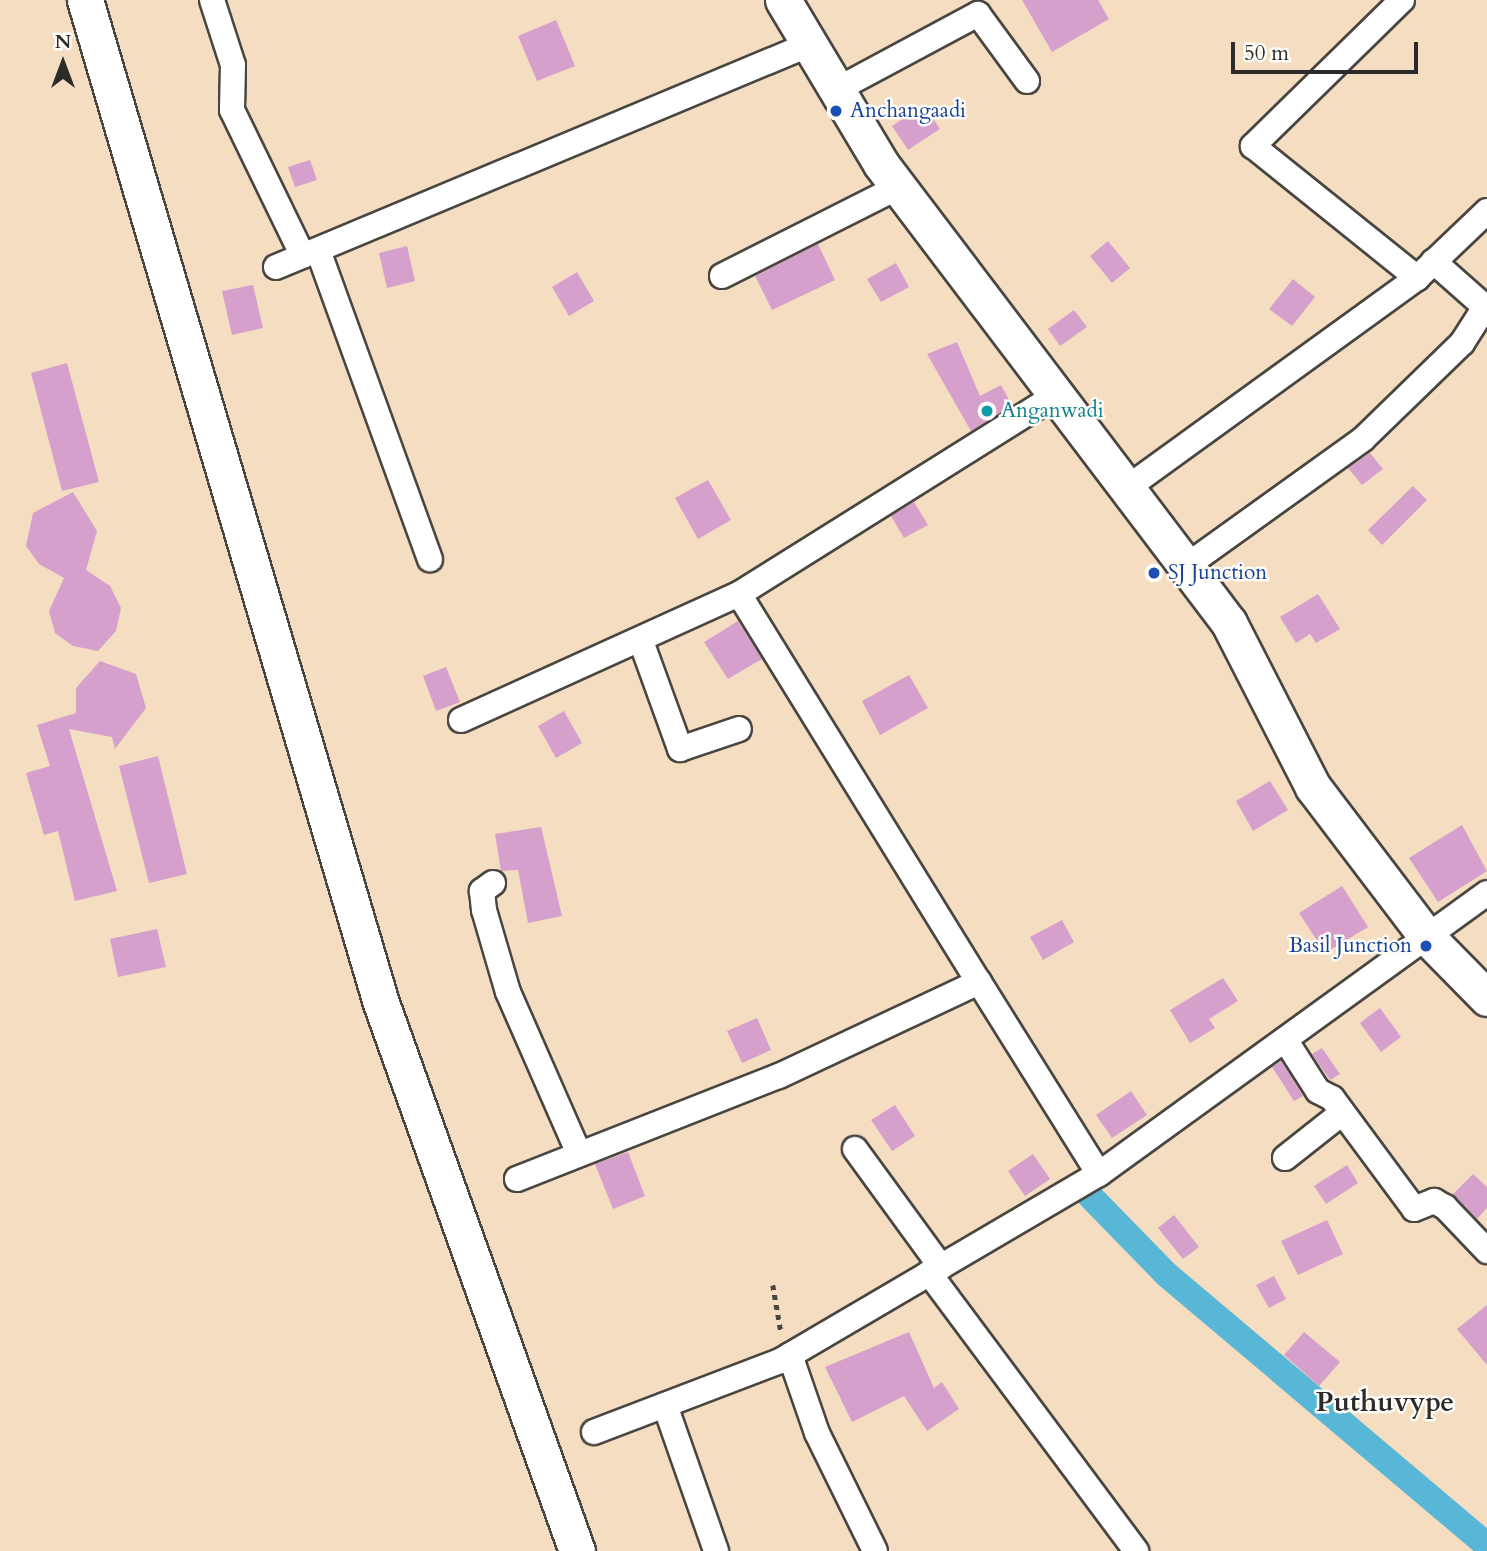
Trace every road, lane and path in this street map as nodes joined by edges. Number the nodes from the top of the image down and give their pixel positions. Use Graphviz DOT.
graph roads {
  1 [pos="85,0"];
  2 [pos="212,0"];
  3 [pos="783,0"];
  4 [pos="1402,0"];
  5 [pos="808,45"];
  6 [pos="1027,81"];
  7 [pos="838,89"];
  8 [pos="898,187"];
  9 [pos="1487,211"];
  10 [pos="311,253"];
  11 [pos="276,267"];
  12 [pos="1425,269"];
  13 [pos="722,276"];
  14 [pos="1053,397"];
  15 [pos="1127,488"];
  16 [pos="430,559"];
  17 [pos="1185,566"];
  18 [pos="739,594"];
  19 [pos="641,641"];
  20 [pos="461,720"];
  21 [pos="739,729"];
  22 [pos="493,883"];
  23 [pos="1487,893"];
  24 [pos="1426,936"];
  25 [pos="979,982"];
  26 [pos="1487,998"];
  27 [pos="1286,1041"];
  28 [pos="1342,1113"];
  29 [pos="855,1149"];
  30 [pos="579,1154"];
  31 [pos="1285,1158"];
  32 [pos="1099,1174"];
  33 [pos="517,1179"];
  34 [pos="1487,1251"];
  35 [pos="935,1270"];
  36 [pos="773,1285"];
  37 [pos="789,1356"];
  38 [pos="665,1405"];
  39 [pos="594,1432"];
  40 [pos="577,1551"];
  41 [pos="716,1551"];
  42 [pos="875,1551"];
  43 [pos="1136,1551"];
  1 -- 40 [label="main road"];
  2 -- 10 [label="street"];
  3 -- 5 [label="main road"];
  4 -- 12 [label="street"];
  5 -- 7 [label="main road"];
  5 -- 10 [label="street"];
  6 -- 7 [label="street"];
  7 -- 8 [label="main road"];
  8 -- 13 [label="street"];
  8 -- 14 [label="main road"];
  9 -- 12 [label="street"];
  10 -- 11 [label="street"];
  10 -- 16 [label="street"];
  12 -- 15 [label="street"];
  12 -- 17 [label="street"];
  14 -- 15 [label="main road"];
  14 -- 18 [label="street"];
  15 -- 17 [label="main road"];
  17 -- 24 [label="main road"];
  18 -- 19 [label="street"];
  18 -- 25 [label="street"];
  19 -- 20 [label="street"];
  19 -- 21 [label="street"];
  22 -- 30 [label="street"];
  23 -- 24 [label="street"];
  24 -- 26 [label="main road"];
  24 -- 27 [label="street"];
  25 -- 30 [label="street"];
  25 -- 32 [label="street"];
  27 -- 28 [label="street"];
  27 -- 32 [label="street"];
  28 -- 31 [label="street"];
  28 -- 34 [label="street"];
  29 -- 35 [label="street"];
  30 -- 33 [label="street"];
  32 -- 35 [label="street"];
  35 -- 37 [label="street"];
  35 -- 43 [label="street"];
  36 -- 37 [label="path"];
  37 -- 38 [label="street"];
  37 -- 42 [label="street"];
  38 -- 39 [label="street"];
  38 -- 41 [label="street"];
}
